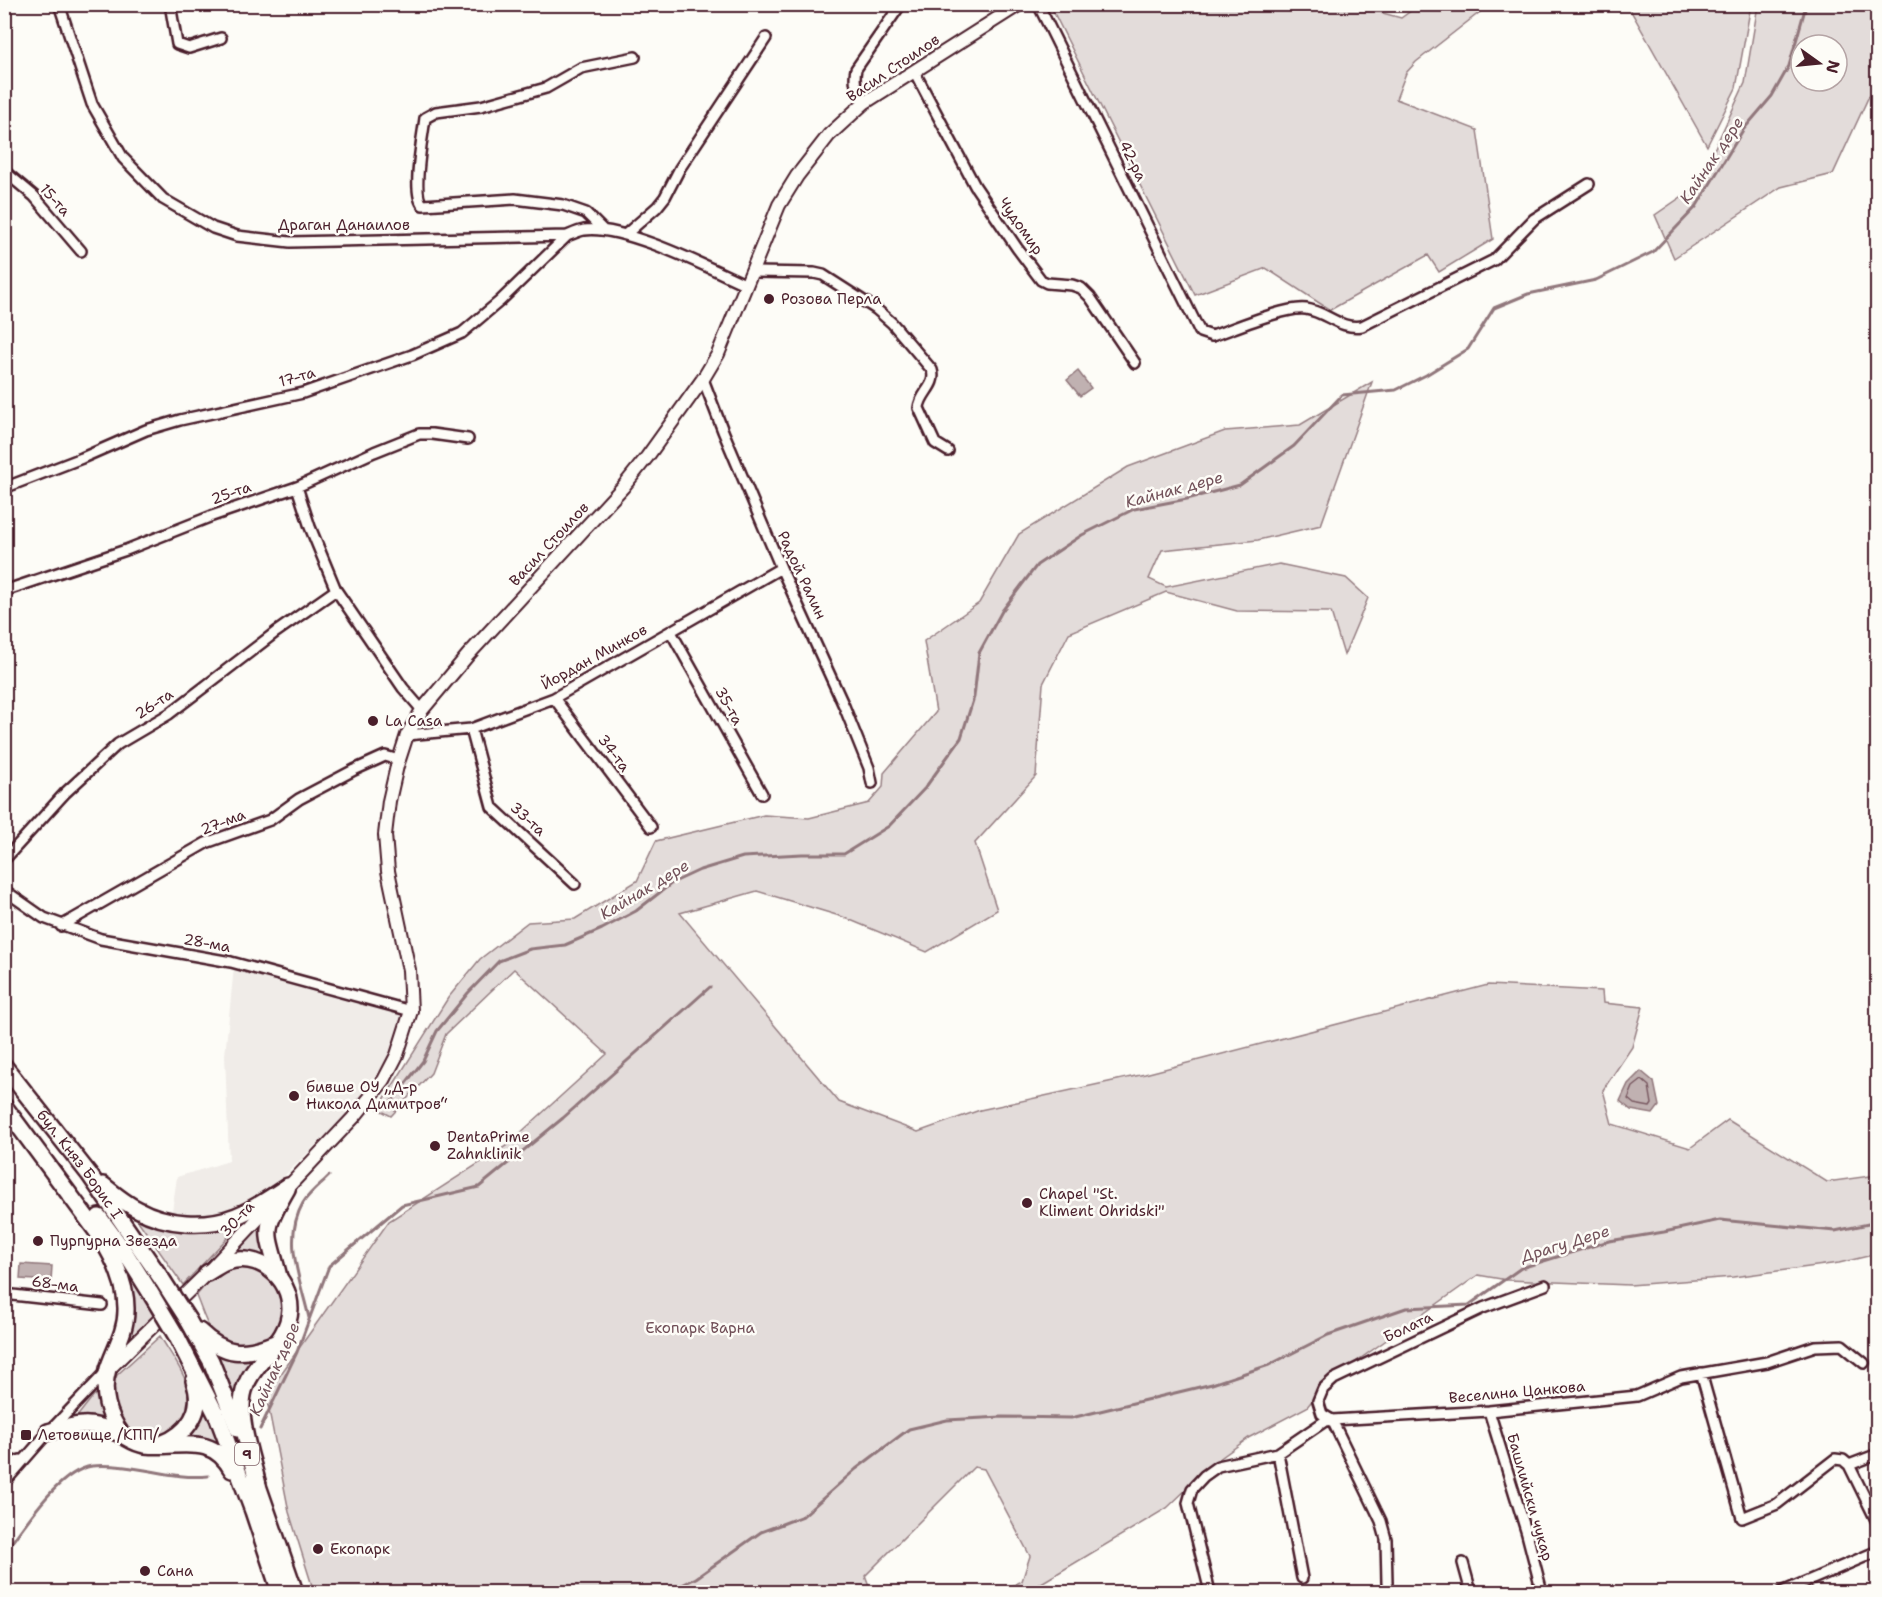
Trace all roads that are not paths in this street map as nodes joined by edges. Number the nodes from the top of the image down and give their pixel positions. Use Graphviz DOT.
graph roads {
  1 [pos="59,4"];
  2 [pos="170,4"];
  3 [pos="901,4"];
  4 [pos="1020,4"];
  5 [pos="1038,4"];
  6 [pos="221,38"];
  7 [pos="766,38"];
  8 [pos="635,57"];
  9 [pos="914,71"];
  10 [pos="864,103"];
  11 [pos="4,171"];
  12 [pos="1589,184"];
  13 [pos="603,230"];
  14 [pos="625,235"];
  15 [pos="567,236"];
  16 [pos="81,251"];
  17 [pos="753,272"];
  18 [pos="747,285"];
  19 [pos="1135,363"];
  20 [pos="703,379"];
  21 [pos="468,439"];
  22 [pos="948,451"];
  23 [pos="297,487"];
  24 [pos="4,488"];
  25 [pos="781,568"];
  26 [pos="336,590"];
  27 [pos="4,591"];
  28 [pos="671,632"];
  29 [pos="554,698"];
  30 [pos="422,710"];
  31 [pos="471,729"];
  32 [pos="407,735"];
  33 [pos="399,760"];
  34 [pos="872,783"];
  35 [pos="762,795"];
  36 [pos="651,827"];
  37 [pos="4,860"];
  38 [pos="575,884"];
  39 [pos="4,890"];
  40 [pos="61,926"];
  41 [pos="411,1011"];
  42 [pos="4,1066"];
  43 [pos="4,1096"];
  44 [pos="4,1106"];
  45 [pos="89,1174"];
  46 [pos="288,1186"];
  47 [pos="207,1273"];
  48 [pos="279,1277"];
  49 [pos="1545,1285"];
  50 [pos="4,1294"];
  51 [pos="102,1305"];
  52 [pos="188,1320"];
  53 [pos="177,1337"];
  54 [pos="278,1342"];
  55 [pos="1864,1363"];
  56 [pos="108,1370"];
  57 [pos="1701,1373"];
  58 [pos="1489,1411"];
  59 [pos="1332,1420"];
  60 [pos="48,1432"];
  61 [pos="122,1435"];
  62 [pos="158,1444"];
  63 [pos="1278,1453"];
  64 [pos="1878,1454"];
  65 [pos="1846,1462"];
  66 [pos="9,1469"];
  67 [pos="4,1477"];
  68 [pos="4,1483"];
  69 [pos="258,1485"];
  70 [pos="248,1498"];
  71 [pos="1878,1524"];
  72 [pos="1878,1551"];
  73 [pos="1463,1563"];
  74 [pos="1302,1578"];
  75 [pos="1387,1583"];
  76 [pos="280,1593"];
  77 [pos="295,1593"];
  78 [pos="1210,1593"];
  79 [pos="1471,1593"];
  80 [pos="1542,1593"];
  81 [pos="1782,1593"];
  1 -- 15 [label="street, Драган Данаилов"];
  2 -- 6 [label="street"];
  3 -- 10 [label="street"];
  4 -- 9 [label="street, Васил Стоилов"];
  5 -- 12 [label="street, 42-ра"];
  7 -- 14 [label="street"];
  8 -- 13 [label="street"];
  9 -- 10 [label="street, Васил Стоилов"];
  9 -- 19 [label="street, Чудомир"];
  10 -- 17 [label="street, Васил Стоилов"];
  11 -- 16 [label="street, 15-та"];
  13 -- 14 [label="street, Драган Данаилов"];
  13 -- 15 [label="street, Драган Данаилов"];
  14 -- 18 [label="street, Драган Данаилов"];
  15 -- 24 [label="street, 17-та"];
  17 -- 18 [label="street, Васил Стоилов"];
  17 -- 22 [label="street"];
  18 -- 20 [label="street, Васил Стоилов"];
  20 -- 25 [label="street, Радой Ралин"];
  20 -- 30 [label="street, Васил Стоилов"];
  21 -- 23 [label="street, 25-та"];
  23 -- 26 [label="street"];
  23 -- 27 [label="street, 25-та"];
  25 -- 28 [label="street, Йордан Минков"];
  25 -- 34 [label="street, Радой Ралин"];
  26 -- 30 [label="street"];
  26 -- 37 [label="street, 26-та"];
  28 -- 29 [label="street, Йордан Минков"];
  28 -- 35 [label="street, 35-та"];
  29 -- 31 [label="street, Йордан Минков"];
  29 -- 36 [label="street, 34-та"];
  30 -- 32 [label="street, Васил Стоилов"];
  31 -- 32 [label="street, Йордан Минков"];
  31 -- 38 [label="street, 33-та"];
  32 -- 33 [label="street, Васил Стоилов"];
  33 -- 40 [label="street, 27-ма"];
  33 -- 41 [label="street, Васил Стоилов"];
  39 -- 40 [label="street, 28-ма"];
  40 -- 41 [label="street, 28-ма"];
  41 -- 46 [label="street, Васил Стоилов"];
  42 -- 45 [label="highway, бул. Княз Борис I / 9"];
  43 -- 53 [label="highway, бул. Княз Борис I / 9, bridge"];
  44 -- 56 [label="highway"];
  45 -- 46 [label="highway"];
  45 -- 52 [label="highway, бул. Княз Борис I / 9, bridge"];
  46 -- 47 [label="street, 30-та"];
  46 -- 48 [label="highway"];
  47 -- 48 [label="highway"];
  47 -- 56 [label="street, 30-та"];
  48 -- 54 [label="highway"];
  49 -- 59 [label="street, Болата"];
  50 -- 51 [label="street, 68-ма"];
  52 -- 54 [label="highway"];
  52 -- 69 [label="highway, бул. Княз Борис I / 9"];
  53 -- 62 [label="highway"];
  53 -- 70 [label="highway, бул. Княз Борис I / 9"];
  54 -- 69 [label="highway"];
  55 -- 57 [label="street, Веселина Цанкова"];
  56 -- 60 [label="street"];
  56 -- 61 [label="highway"];
  57 -- 58 [label="street, Веселина Цанкова"];
  57 -- 65 [label="street"];
  58 -- 59 [label="street, Веселина Цанкова"];
  58 -- 80 [label="street, Башлийски чукар"];
  59 -- 63 [label="street, Веселина Цанкова"];
  59 -- 75 [label="street"];
  60 -- 61 [label="highway"];
  60 -- 66 [label="street"];
  61 -- 62 [label="highway"];
  62 -- 70 [label="highway"];
  63 -- 74 [label="street"];
  63 -- 78 [label="street, Веселина Цанкова"];
  64 -- 65 [label="street"];
  65 -- 71 [label="street"];
  66 -- 67 [label="street"];
  66 -- 68 [label="street"];
  69 -- 77 [label="highway, бул. Княз Борис I / 9"];
  70 -- 76 [label="highway, бул. Княз Борис I / 9"];
  72 -- 81 [label="street"];
  73 -- 79 [label="street"];
}
